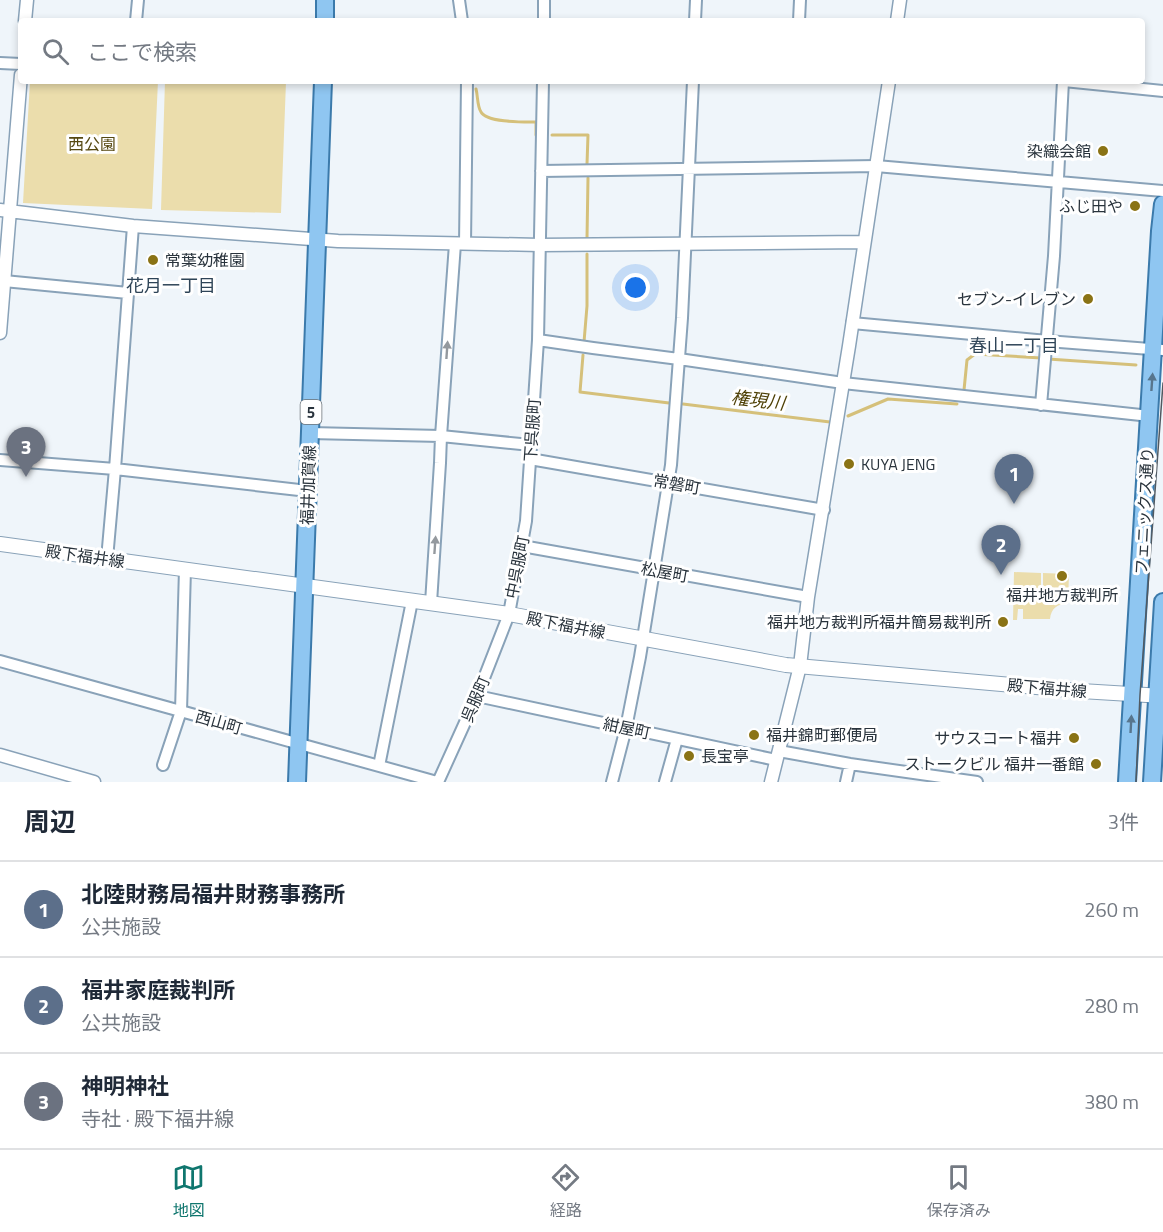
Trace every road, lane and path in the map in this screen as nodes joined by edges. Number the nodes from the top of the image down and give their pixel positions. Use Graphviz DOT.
graph roads {
  1 [pos="27,0"];
  2 [pos="138,0"];
  3 [pos="325,0"];
  4 [pos="459,0"];
  5 [pos="544,0"];
  6 [pos="696,0"];
  7 [pos="800,0"];
  8 [pos="900,0"];
  9 [pos="26,18"];
  10 [pos="136,18"];
  11 [pos="325,18"];
  12 [pos="462,18"];
  13 [pos="544,18"];
  14 [pos="695,18"];
  15 [pos="799,18"];
  16 [pos="897,18"];
  17 [pos="0,63"];
  18 [pos="18,64"];
  19 [pos="20,84"];
  20 [pos="323,84"];
  21 [pos="467,84"];
  22 [pos="543,84"];
  23 [pos="693,84"];
  24 [pos="889,84"];
  25 [pos="1064,84"];
  26 [pos="1094,84"];
  27 [pos="1163,91"];
  28 [pos="876,166"];
  29 [pos="689,169"];
  30 [pos="542,171"];
  31 [pos="1058,183"];
  32 [pos="1163,191"];
  33 [pos="1163,204"];
  34 [pos="5,210"];
  35 [pos="133,226"];
  36 [pos="317,240"];
  37 [pos="685,243"];
  38 [pos="864,243"];
  39 [pos="460,244"];
  40 [pos="540,245"];
  41 [pos="4,281"];
  42 [pos="128,293"];
  43 [pos="852,323"];
  44 [pos="0,333"];
  45 [pos="538,340"];
  46 [pos="1047,341"];
  47 [pos="1159,349"];
  48 [pos="679,359"];
  49 [pos="843,383"];
  50 [pos="1041,405"];
  51 [pos="1150,416"];
  52 [pos="310,433"];
  53 [pos="441,436"];
  54 [pos="531,444"];
  55 [pos="530,459"];
  56 [pos="0,460"];
  57 [pos="116,469"];
  58 [pos="668,483"];
  59 [pos="308,491"];
  60 [pos="824,510"];
  61 [pos="526,521"];
  62 [pos="0,544"];
  63 [pos="522,546"];
  64 [pos="107,559"];
  65 [pos="185,569"];
  66 [pos="654,570"];
  67 [pos="304,586"];
  68 [pos="808,597"];
  69 [pos="412,601"];
  70 [pos="1163,602"];
  71 [pos="431,603"];
  72 [pos="508,614"];
  73 [pos="644,639"];
  74 [pos="0,661"];
  75 [pos="800,666"];
  76 [pos="1132,695"];
  77 [pos="477,696"];
  78 [pos="1160,696"];
  79 [pos="181,711"];
  80 [pos="626,728"];
  81 [pos="677,739"];
  82 [pos="299,744"];
  83 [pos="0,755"];
  84 [pos="778,756"];
  85 [pos="850,764"];
  86 [pos="163,765"];
  87 [pos="379,766"];
  88 [pos="915,778"];
  89 [pos="80,780"];
  90 [pos="94,782"];
  91 [pos="297,782"];
  92 [pos="438,782"];
  93 [pos="612,782"];
  94 [pos="665,782"];
  95 [pos="771,782"];
  96 [pos="846,782"];
  97 [pos="975,782"];
  98 [pos="1127,782"];
  99 [pos="1152,782"];
  1 -- 9 [label="street"];
  2 -- 10 [label="street"];
  3 -- 11 [label="main road"];
  4 -- 12 [label="street"];
  5 -- 13 [label="street"];
  6 -- 14 [label="street"];
  7 -- 15 [label="street"];
  8 -- 16 [label="street"];
  17 -- 18 [label="street"];
  19 -- 34 [label="street"];
  20 -- 36 [label="main road, 福井加賀線 / 5"];
  21 -- 39 [label="street"];
  22 -- 30 [label="street, 下呉服町"];
  23 -- 29 [label="street"];
  24 -- 28 [label="street"];
  25 -- 31 [label="street"];
  26 -- 27 [label="street"];
  28 -- 29 [label="street"];
  28 -- 31 [label="street"];
  28 -- 38 [label="street"];
  29 -- 30 [label="street"];
  29 -- 37 [label="street"];
  30 -- 40 [label="street, 下呉服町"];
  31 -- 32 [label="street"];
  31 -- 46 [label="street"];
  33 -- 47 [label="main road, フェニックス通り"];
  34 -- 35 [label="street"];
  34 -- 41 [label="street"];
  35 -- 36 [label="street"];
  35 -- 42 [label="street"];
  36 -- 39 [label="street"];
  36 -- 52 [label="main road, 福井加賀線 / 5"];
  37 -- 38 [label="street"];
  37 -- 40 [label="street"];
  37 -- 48 [label="street"];
  38 -- 43 [label="street"];
  39 -- 40 [label="street"];
  53 -- 39 [label="street, one-way"];
  40 -- 45 [label="street, 下呉服町"];
  41 -- 42 [label="street"];
  41 -- 44 [label="street"];
  42 -- 57 [label="street"];
  43 -- 46 [label="street"];
  43 -- 49 [label="street"];
  45 -- 48 [label="street"];
  45 -- 54 [label="street, 下呉服町"];
  46 -- 47 [label="street"];
  46 -- 50 [label="street"];
  51 -- 47 [label="main road, フェニックス通り, one-way"];
  48 -- 49 [label="street"];
  48 -- 58 [label="street"];
  49 -- 50 [label="street"];
  49 -- 60 [label="street"];
  50 -- 51 [label="street"];
  51 -- 76 [label="main road, フェニックス通り"];
  52 -- 53 [label="street"];
  52 -- 59 [label="main road, 福井加賀線 / 5"];
  53 -- 54 [label="street"];
  71 -- 53 [label="street, one-way"];
  54 -- 55 [label="street, 下呉服町"];
  55 -- 58 [label="street, 常磐町"];
  55 -- 61 [label="street, 下呉服町"];
  56 -- 57 [label="street"];
  57 -- 59 [label="street"];
  57 -- 64 [label="street"];
  58 -- 60 [label="street, 常磐町"];
  58 -- 66 [label="street"];
  59 -- 67 [label="main road, 福井加賀線 / 5"];
  60 -- 68 [label="street"];
  61 -- 63 [label="street, 中呉服町"];
  62 -- 64 [label="main road, 殿下福井線"];
  63 -- 66 [label="street, 松屋町"];
  63 -- 72 [label="street, 中呉服町"];
  64 -- 65 [label="main road, 殿下福井線"];
  65 -- 67 [label="main road, 殿下福井線"];
  65 -- 79 [label="street"];
  66 -- 68 [label="street, 松屋町"];
  66 -- 73 [label="street"];
  67 -- 69 [label="main road, 殿下福井線"];
  67 -- 82 [label="main road, 福井加賀線 / 5"];
  68 -- 75 [label="street"];
  69 -- 71 [label="main road, 殿下福井線"];
  69 -- 87 [label="street"];
  70 -- 78 [label="main road"];
  71 -- 72 [label="main road, 殿下福井線"];
  72 -- 73 [label="main road, 殿下福井線"];
  72 -- 77 [label="street, 呉服町"];
  73 -- 75 [label="main road, 殿下福井線"];
  73 -- 80 [label="street"];
  74 -- 79 [label="street, 西山町"];
  75 -- 76 [label="main road, 殿下福井線"];
  75 -- 84 [label="street"];
  76 -- 78 [label="main road, 殿下福井線"];
  98 -- 76 [label="main road, フェニックス通り, one-way"];
  77 -- 80 [label="street, 紺屋町"];
  77 -- 92 [label="street, 呉服町"];
  78 -- 99 [label="main road"];
  79 -- 82 [label="street, 西山町"];
  79 -- 86 [label="street"];
  80 -- 81 [label="street, 紺屋町"];
  80 -- 93 [label="street"];
  81 -- 84 [label="street, 紺屋町"];
  81 -- 94 [label="street"];
  82 -- 87 [label="street, 西山町"];
  82 -- 91 [label="main road, 福井加賀線 / 5"];
  83 -- 89 [label="street"];
  84 -- 85 [label="street, 紺屋町"];
  84 -- 95 [label="street"];
  85 -- 88 [label="street, 紺屋町"];
  85 -- 96 [label="street"];
  87 -- 92 [label="street, 西山町"];
  88 -- 97 [label="street, 紺屋町"];
  89 -- 90 [label="street"];
}
